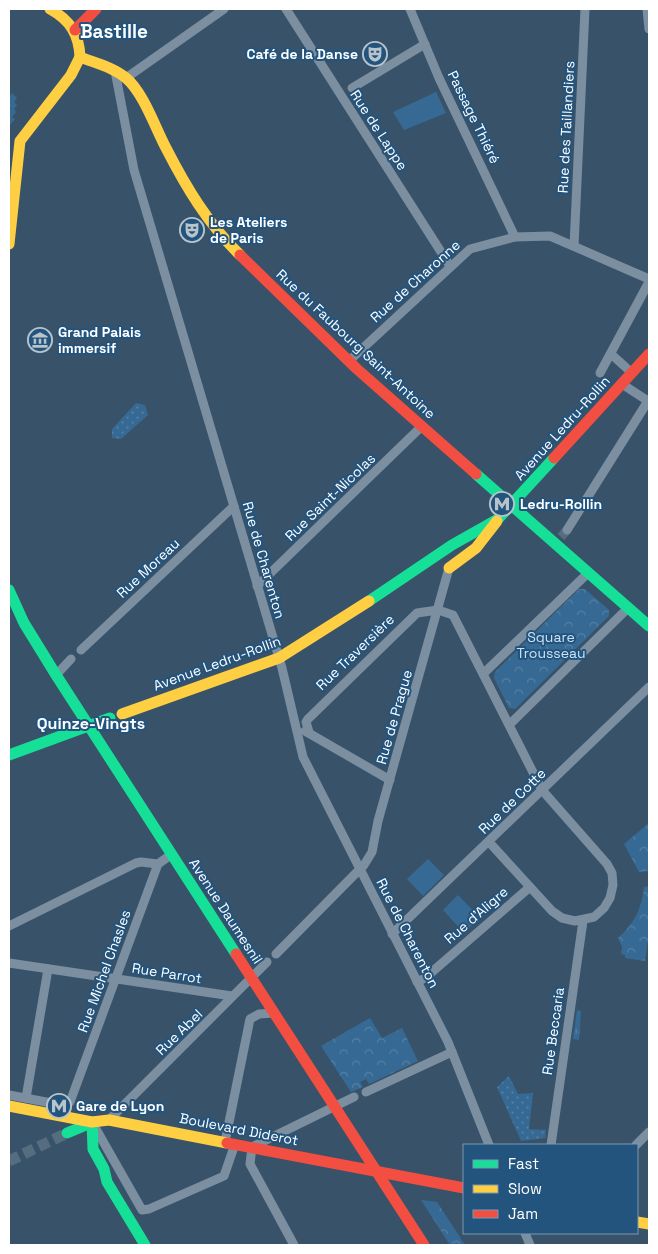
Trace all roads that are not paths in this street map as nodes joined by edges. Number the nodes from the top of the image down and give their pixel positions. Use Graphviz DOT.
graph roads {
  1 [pos="50,9"];
  2 [pos="96,9"];
  3 [pos="224,9"];
  4 [pos="286,9"];
  5 [pos="410,9"];
  6 [pos="585,9"];
  7 [pos="647,9"];
  8 [pos="75,30"];
  9 [pos="649,30"];
  10 [pos="425,44"];
  11 [pos="80,57"];
  12 [pos="115,71"];
  13 [pos="126,78"];
  14 [pos="352,88"];
  15 [pos="11,195"];
  16 [pos="515,237"];
  17 [pos="9,244"];
  18 [pos="574,246"];
  19 [pos="450,266"];
  20 [pos="649,280"];
  21 [pos="611,354"];
  22 [pos="649,354"];
  23 [pos="349,361"];
  24 [pos="600,373"];
  25 [pos="632,373"];
  26 [pos="622,384"];
  27 [pos="422,427"];
  28 [pos="234,506"];
  29 [pos="512,506"];
  30 [pos="498,519"];
  31 [pos="561,537"];
  32 [pos="450,546"];
  33 [pos="464,558"];
  34 [pos="449,568"];
  35 [pos="419,569"];
  36 [pos="588,573"];
  37 [pos="257,586"];
  38 [pos="9,590"];
  39 [pos="628,608"];
  40 [pos="438,610"];
  41 [pos="649,626"];
  42 [pos="81,650"];
  43 [pos="279,658"];
  44 [pos="72,659"];
  45 [pos="484,673"];
  46 [pos="56,675"];
  47 [pos="649,687"];
  48 [pos="122,714"];
  49 [pos="110,718"];
  50 [pos="510,724"];
  51 [pos="89,726"];
  52 [pos="297,730"];
  53 [pos="309,732"];
  54 [pos="9,755"];
  55 [pos="390,780"];
  56 [pos="542,790"];
  57 [pos="489,842"];
  58 [pos="172,854"];
  59 [pos="158,864"];
  60 [pos="360,869"];
  61 [pos="530,886"];
  62 [pos="583,921"];
  63 [pos="9,926"];
  64 [pos="392,934"];
  65 [pos="276,954"];
  66 [pos="267,962"];
  67 [pos="9,963"];
  68 [pos="48,969"];
  69 [pos="250,977"];
  70 [pos="116,978"];
  71 [pos="417,982"];
  72 [pos="232,996"];
  73 [pos="274,1013"];
  74 [pos="452,1052"];
  75 [pos="366,1092"];
  76 [pos="9,1095"];
  77 [pos="354,1097"];
  78 [pos="26,1098"];
  79 [pos="9,1106"];
  80 [pos="334,1106"];
  81 [pos="109,1120"];
  82 [pos="92,1122"];
  83 [pos="649,1132"];
  84 [pos="67,1133"];
  85 [pos="230,1143"];
  86 [pos="489,1144"];
  87 [pos="551,1144"];
  88 [pos="637,1144"];
  89 [pos="252,1147"];
  90 [pos="376,1170"];
  91 [pos="463,1188"];
  92 [pos="145,1245"];
  93 [pos="294,1245"];
  94 [pos="424,1245"];
  1 -- 8 [label="main road"];
  2 -- 8 [label="main road"];
  3 -- 13 [label="street"];
  4 -- 19 [label="street, Rue de Lappe"];
  5 -- 10 [label="street, Passage Thiéré"];
  6 -- 18 [label="street, Rue des Taillandiers"];
  7 -- 9 [label="street"];
  8 -- 11 [label="main road"];
  10 -- 14 [label="street"];
  10 -- 16 [label="street, Passage Thiéré"];
  11 -- 12 [label="main road, Rue du Faubourg Saint-Antoine"];
  11 -- 15 [label="main road"];
  12 -- 13 [label="main road, Rue du Faubourg Saint-Antoine"];
  12 -- 28 [label="street, Rue de Charenton"];
  13 -- 23 [label="main road, Rue du Faubourg Saint-Antoine"];
  15 -- 17 [label="main road"];
  16 -- 18 [label="street, Rue de Charonne"];
  16 -- 19 [label="street, Rue de Charonne"];
  18 -- 20 [label="street, Rue de Charonne"];
  19 -- 23 [label="street, Rue de Charonne"];
  20 -- 21 [label="street"];
  21 -- 24 [label="street"];
  21 -- 25 [label="street"];
  22 -- 25 [label="main road, Avenue Ledru-Rollin"];
  23 -- 27 [label="main road, Rue du Faubourg Saint-Antoine"];
  25 -- 26 [label="main road, Avenue Ledru-Rollin"];
  26 -- 29 [label="main road, Avenue Ledru-Rollin"];
  26 -- 31 [label="street"];
  27 -- 29 [label="main road, Rue du Faubourg Saint-Antoine"];
  27 -- 37 [label="street, Rue Saint-Nicolas"];
  28 -- 37 [label="street, Rue de Charenton"];
  28 -- 42 [label="street, Rue Moreau"];
  29 -- 30 [label="main road, Avenue Ledru-Rollin"];
  29 -- 31 [label="main road, Rue du Faubourg Saint-Antoine"];
  30 -- 32 [label="main road, Avenue Ledru-Rollin"];
  30 -- 33 [label="main road"];
  31 -- 36 [label="main road, Rue du Faubourg Saint-Antoine"];
  32 -- 33 [label="main road"];
  32 -- 34 [label="main road"];
  32 -- 35 [label="main road, Avenue Ledru-Rollin"];
  33 -- 34 [label="main road"];
  34 -- 35 [label="main road, Avenue Ledru-Rollin"];
  34 -- 40 [label="street, Rue de Prague"];
  35 -- 43 [label="main road, Avenue Ledru-Rollin"];
  36 -- 39 [label="main road, Rue du Faubourg Saint-Antoine"];
  36 -- 45 [label="street"];
  37 -- 43 [label="street, Rue de Charenton"];
  38 -- 46 [label="main road, Avenue Daumesnil"];
  39 -- 41 [label="main road, Rue du Faubourg Saint-Antoine"];
  39 -- 50 [label="street"];
  40 -- 45 [label="street"];
  40 -- 53 [label="street, Rue Traversière"];
  40 -- 55 [label="street, Rue de Prague"];
  43 -- 48 [label="main road, Avenue Ledru-Rollin"];
  43 -- 52 [label="street, Rue de Charenton"];
  44 -- 46 [label="street"];
  45 -- 50 [label="street"];
  46 -- 51 [label="main road, Avenue Daumesnil"];
  47 -- 56 [label="street, Rue de Cotte"];
  49 -- 51 [label="main road"];
  50 -- 56 [label="street"];
  51 -- 54 [label="main road"];
  51 -- 58 [label="main road, Avenue Daumesnil"];
  52 -- 53 [label="street"];
  52 -- 60 [label="street, Rue de Charenton"];
  53 -- 55 [label="street"];
  55 -- 60 [label="street, Rue de Prague"];
  56 -- 57 [label="street, Rue de Cotte"];
  56 -- 62 [label="street"];
  57 -- 61 [label="street"];
  57 -- 64 [label="street, Rue de Cotte"];
  58 -- 59 [label="street"];
  58 -- 69 [label="main road, Avenue Daumesnil"];
  59 -- 63 [label="street"];
  59 -- 70 [label="street, Rue Michel Chasles"];
  60 -- 64 [label="street, Rue de Charenton"];
  60 -- 65 [label="street"];
  61 -- 62 [label="street"];
  61 -- 71 [label="street, Rue d'Aligre"];
  62 -- 87 [label="street, Rue Beccaria"];
  64 -- 71 [label="street, Rue de Charenton"];
  66 -- 69 [label="street, Rue Abel"];
  67 -- 68 [label="street, Rue Parrot"];
  68 -- 70 [label="street, Rue Parrot"];
  68 -- 78 [label="street"];
  69 -- 72 [label="street, Rue Abel"];
  69 -- 73 [label="main road, Avenue Daumesnil"];
  70 -- 72 [label="street, Rue Parrot"];
  70 -- 78 [label="street, Rue Michel Chasles"];
  71 -- 74 [label="street, Rue de Charenton"];
  72 -- 81 [label="street, Rue Abel"];
  73 -- 80 [label="main road, Avenue Daumesnil"];
  73 -- 85 [label="street"];
  74 -- 75 [label="street"];
  74 -- 86 [label="street, Rue de Charenton"];
  76 -- 78 [label="street"];
  77 -- 80 [label="street"];
  79 -- 82 [label="main road, Boulevard Diderot"];
  80 -- 89 [label="street"];
  80 -- 90 [label="main road, Avenue Daumesnil"];
  81 -- 82 [label="main road, Boulevard Diderot"];
  81 -- 85 [label="main road, Boulevard Diderot"];
  82 -- 84 [label="main road"];
  82 -- 85 [label="street"];
  82 -- 92 [label="main road"];
  83 -- 88 [label="street"];
  85 -- 89 [label="main road, Boulevard Diderot"];
  89 -- 90 [label="main road, Boulevard Diderot"];
  89 -- 93 [label="street"];
  90 -- 91 [label="main road, Boulevard Diderot"];
  90 -- 94 [label="main road, Avenue Daumesnil"];
}
